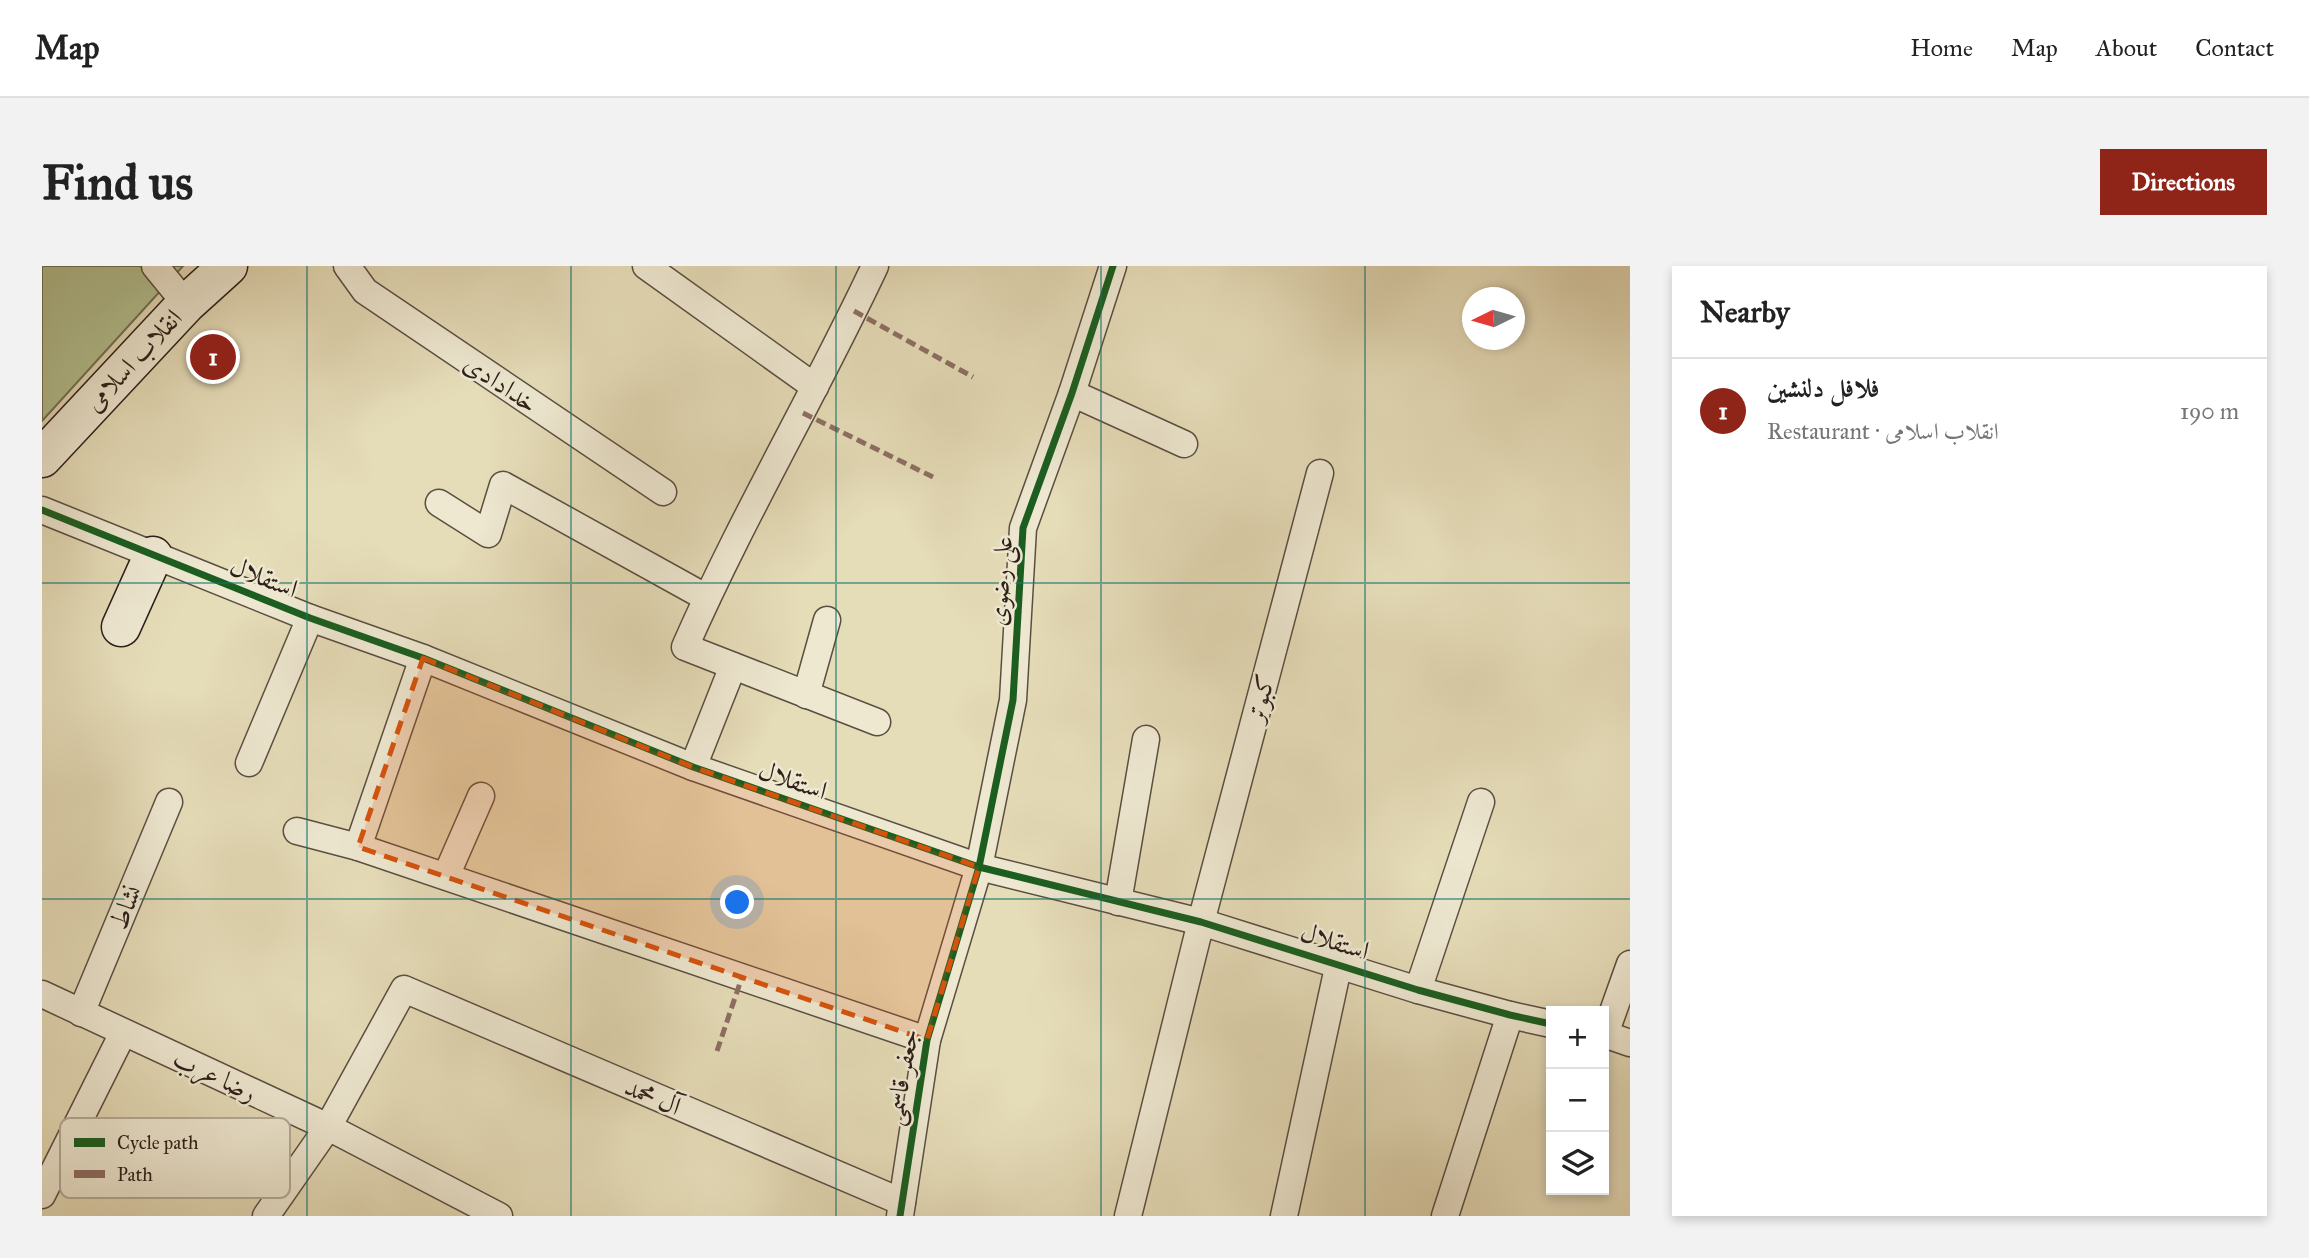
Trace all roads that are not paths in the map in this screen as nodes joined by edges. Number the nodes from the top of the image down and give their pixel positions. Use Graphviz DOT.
graph roads {
  1 [pos="155,266"];
  2 [pos="228,266"];
  3 [pos="347,266"];
  4 [pos="646,266"];
  5 [pos="875,266"];
  6 [pos="1113,266"];
  7 [pos="186,303"];
  8 [pos="815,387"];
  9 [pos="1072,393"];
  10 [pos="1184,444"];
  11 [pos="42,458"];
  12 [pos="1320,473"];
  13 [pos="663,492"];
  14 [pos="439,503"];
  15 [pos="42,510"];
  16 [pos="153,556"];
  17 [pos="706,598"];
  18 [pos="310,618"];
  19 [pos="827,620"];
  20 [pos="121,627"];
  21 [pos="423,658"];
  22 [pos="733,666"];
  23 [pos="806,695"];
  24 [pos="877,722"];
  25 [pos="1146,739"];
  26 [pos="249,763"];
  27 [pos="693,767"];
  28 [pos="481,796"];
  29 [pos="169,802"];
  30 [pos="1481,802"];
  31 [pos="297,831"];
  32 [pos="358,847"];
  33 [pos="979,867"];
  34 [pos="446,876"];
  35 [pos="1118,902"];
  36 [pos="1201,922"];
  37 [pos="1339,964"];
  38 [pos="1630,964"];
  39 [pos="1418,990"];
  40 [pos="42,994"];
  41 [pos="81,1013"];
  42 [pos="1510,1015"];
  43 [pos="1609,1021"];
  44 [pos="1546,1023"];
  45 [pos="123,1033"];
  46 [pos="1609,1036"];
  47 [pos="927,1040"];
  48 [pos="1630,1043"];
  49 [pos="80,1118"];
  50 [pos="328,1128"];
  51 [pos="60,1159"];
  52 [pos="290,1183"];
  53 [pos="42,1195"];
  54 [pos="279,1198"];
  55 [pos="901,1209"];
  56 [pos="497,1215"];
  57 [pos="267,1216"];
  58 [pos="1128,1216"];
  59 [pos="1284,1216"];
  60 [pos="1445,1216"];
  1 -- 7 [label="street"];
  2 -- 7 [label="main road, انقلاب اسلامی"];
  3 -- 13 [label="street, خدادادی"];
  4 -- 8 [label="street"];
  5 -- 8 [label="street"];
  6 -- 9 [label="street, علی رضوی"];
  7 -- 11 [label="main road, انقلاب اسلامی"];
  8 -- 17 [label="street"];
  9 -- 10 [label="street"];
  9 -- 33 [label="street, علی رضوی"];
  12 -- 36 [label="street, کبوتر"];
  14 -- 17 [label="street"];
  15 -- 16 [label="street, استقلال"];
  16 -- 18 [label="street, استقلال"];
  16 -- 20 [label="main road"];
  17 -- 22 [label="street"];
  18 -- 21 [label="street, استقلال"];
  18 -- 26 [label="street"];
  19 -- 23 [label="street"];
  21 -- 27 [label="street, استقلال"];
  21 -- 32 [label="street"];
  22 -- 23 [label="street"];
  22 -- 27 [label="street"];
  23 -- 24 [label="street"];
  25 -- 35 [label="street"];
  27 -- 33 [label="street, استقلال"];
  28 -- 34 [label="street"];
  29 -- 41 [label="street, نشاط"];
  30 -- 39 [label="street"];
  31 -- 32 [label="street"];
  32 -- 34 [label="street"];
  33 -- 35 [label="street, استقلال"];
  33 -- 47 [label="street, جعفر قاسمی"];
  34 -- 47 [label="street"];
  35 -- 36 [label="street, استقلال"];
  36 -- 37 [label="street, استقلال"];
  36 -- 58 [label="street, کبوتر"];
  37 -- 39 [label="street, استقلال"];
  37 -- 59 [label="street"];
  38 -- 43 [label="street"];
  39 -- 42 [label="street, استقلال"];
  40 -- 41 [label="street, رضا عرب"];
  41 -- 45 [label="street, رضا عرب"];
  42 -- 44 [label="street, استقلال"];
  42 -- 60 [label="street"];
  45 -- 49 [label="street"];
  45 -- 50 [label="street, رضا عرب"];
  46 -- 48 [label="street"];
  47 -- 55 [label="street, جعفر قاسمی"];
  50 -- 52 [label="street"];
  50 -- 55 [label="street, آل محمد"];
  50 -- 56 [label="street, رضا عرب"];
  51 -- 53 [label="street"];
  54 -- 57 [label="street"];
}
